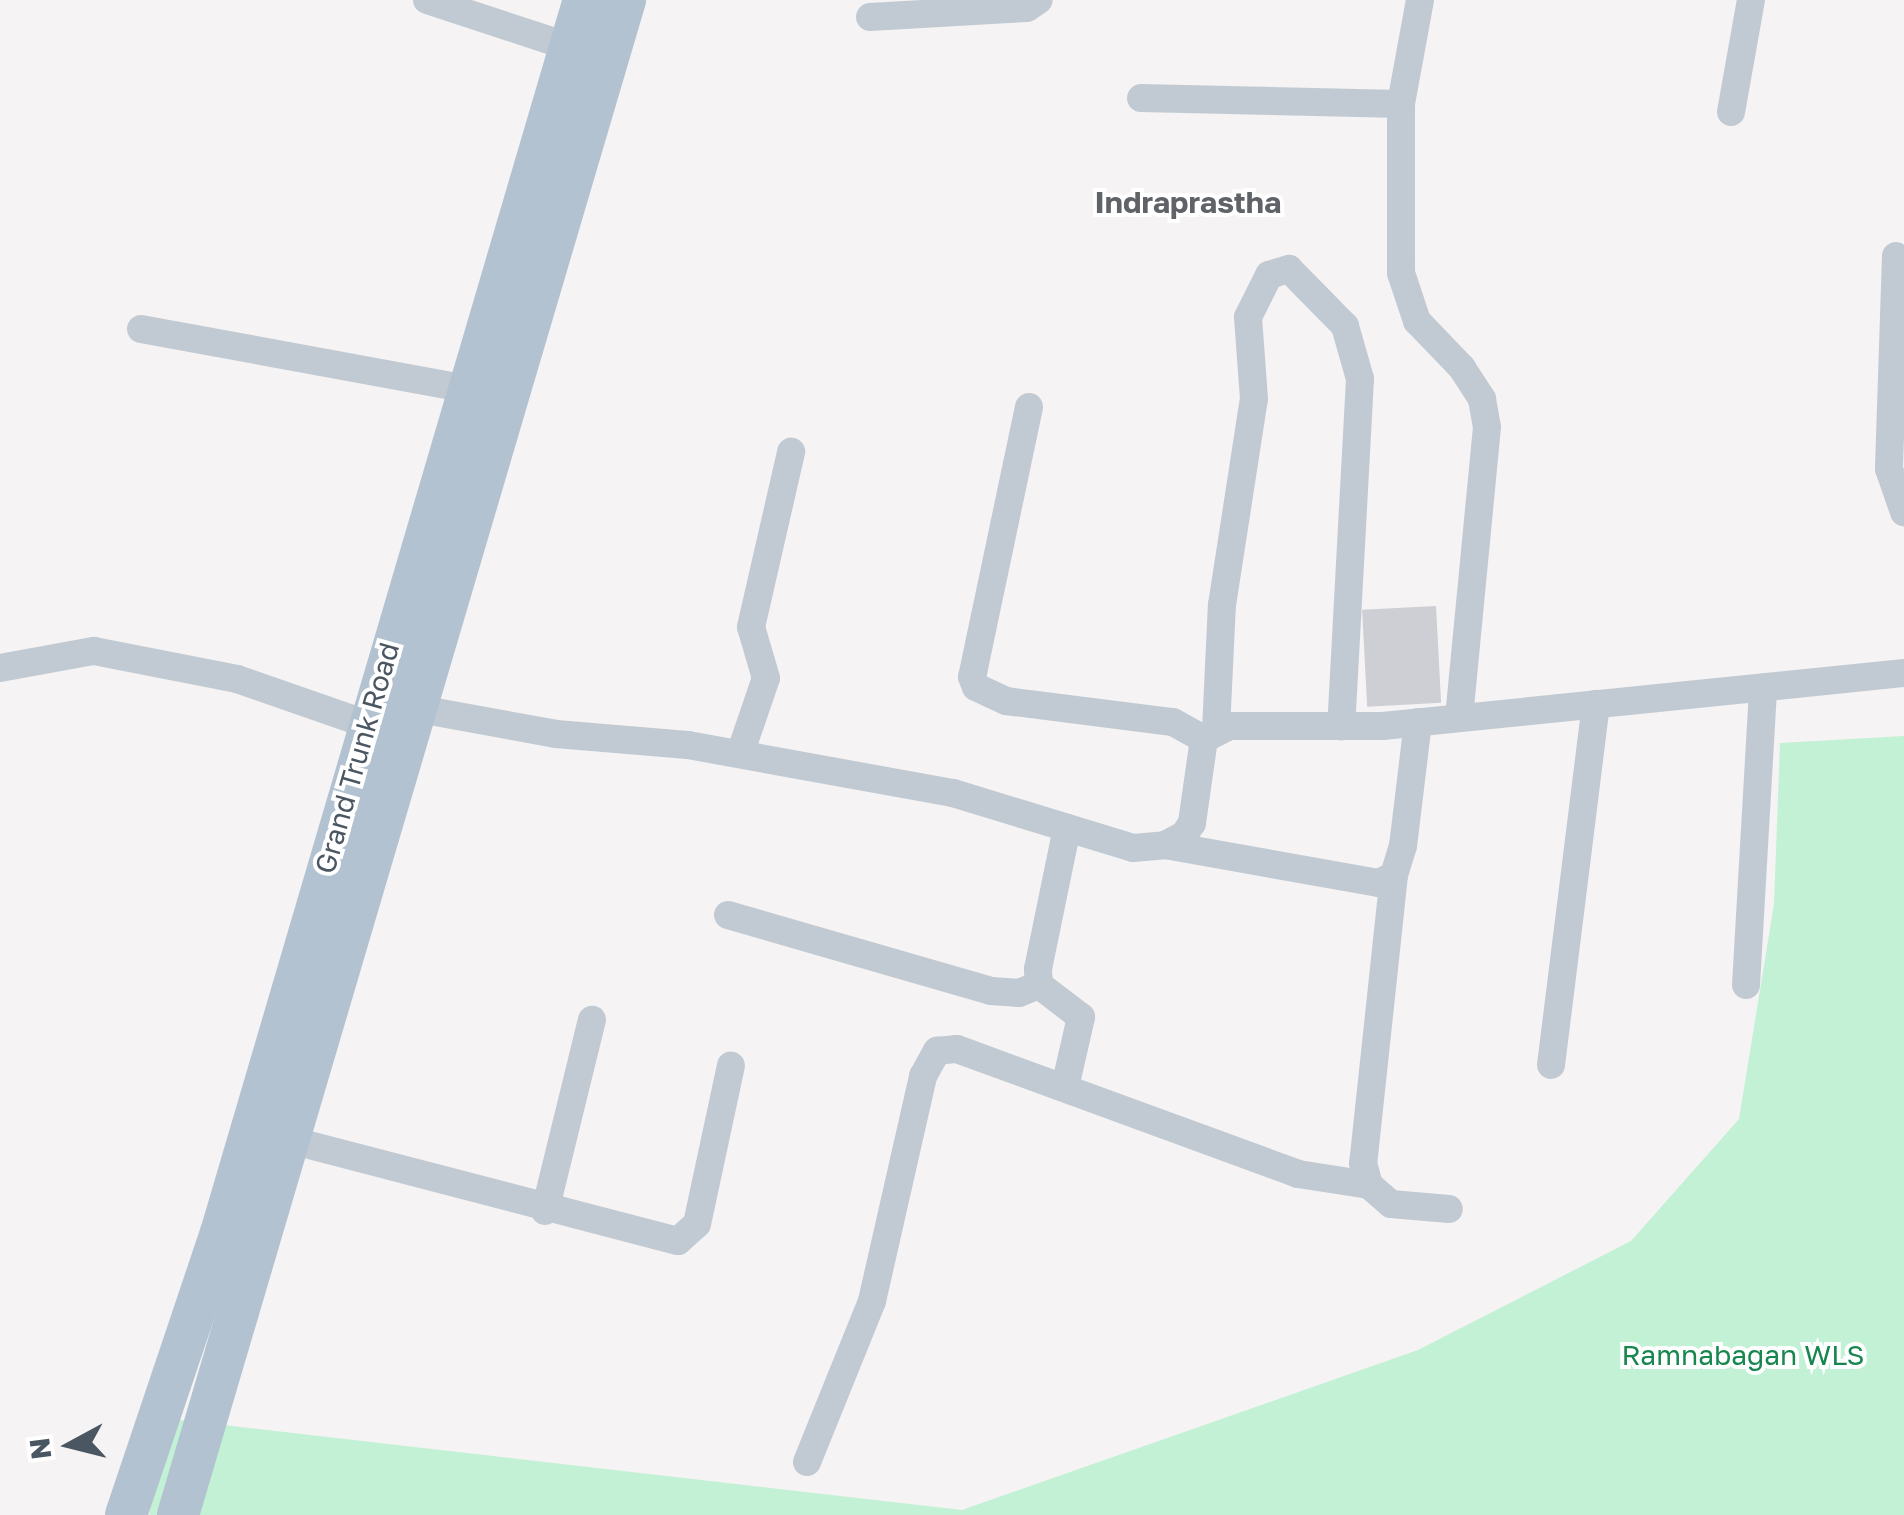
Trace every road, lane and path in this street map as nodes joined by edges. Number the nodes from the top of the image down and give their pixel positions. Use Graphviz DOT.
graph roads {
  1 [pos="426,0"];
  2 [pos="584,0"];
  3 [pos="625,0"];
  4 [pos="1039,0"];
  5 [pos="1420,0"];
  6 [pos="1751,0"];
  7 [pos="870,17"];
  8 [pos="570,48"];
  9 [pos="1141,98"];
  10 [pos="1400,104"];
  11 [pos="1731,112"];
  12 [pos="1896,256"];
  13 [pos="141,329"];
  14 [pos="467,389"];
  15 [pos="1029,407"];
  16 [pos="791,452"];
  17 [pos="1904,512"];
  18 [pos="0,668"];
  19 [pos="1904,674"];
  20 [pos="1762,687"];
  21 [pos="1596,704"];
  22 [pos="419,708"];
  23 [pos="1459,718"];
  24 [pos="1418,722"];
  25 [pos="366,724"];
  26 [pos="1341,726"];
  27 [pos="1210,734"];
  28 [pos="740,754"];
  29 [pos="1067,828"];
  30 [pos="1165,845"];
  31 [pos="1394,876"];
  32 [pos="728,915"];
  33 [pos="1040,984"];
  34 [pos="1746,985"];
  35 [pos="592,1020"];
  36 [pos="1551,1065"];
  37 [pos="732,1066"];
  38 [pos="1065,1087"];
  39 [pos="290,1140"];
  40 [pos="1369,1185"];
  41 [pos="1449,1209"];
  42 [pos="545,1211"];
  43 [pos="807,1462"];
  44 [pos="126,1515"];
  45 [pos="178,1515"];
  1 -- 8 [label="street"];
  2 -- 8 [label="main road, Grand Trunk Road"];
  3 -- 22 [label="main road, Grand Trunk Road"];
  4 -- 7 [label="street"];
  5 -- 10 [label="street"];
  6 -- 11 [label="street"];
  8 -- 14 [label="main road, Grand Trunk Road"];
  9 -- 10 [label="street"];
  10 -- 23 [label="street"];
  12 -- 17 [label="street"];
  13 -- 14 [label="street"];
  14 -- 25 [label="main road, Grand Trunk Road"];
  15 -- 27 [label="street"];
  16 -- 28 [label="street"];
  18 -- 25 [label="street"];
  19 -- 20 [label="street"];
  20 -- 21 [label="street"];
  20 -- 34 [label="street"];
  21 -- 23 [label="street"];
  21 -- 36 [label="street"];
  22 -- 28 [label="street"];
  22 -- 39 [label="main road, Grand Trunk Road"];
  23 -- 24 [label="street"];
  24 -- 26 [label="street"];
  24 -- 31 [label="street"];
  25 -- 44 [label="main road, Grand Trunk Road"];
  26 -- 27 [label="street"];
  26 -- 27 [label="street"];
  27 -- 30 [label="street"];
  28 -- 29 [label="street"];
  29 -- 30 [label="street"];
  29 -- 33 [label="street"];
  30 -- 31 [label="street"];
  31 -- 40 [label="street"];
  32 -- 33 [label="street"];
  33 -- 38 [label="street"];
  35 -- 42 [label="street"];
  37 -- 42 [label="street"];
  38 -- 40 [label="street"];
  38 -- 43 [label="street"];
  39 -- 42 [label="street"];
  39 -- 45 [label="main road, Grand Trunk Road"];
  40 -- 41 [label="street"];
}
